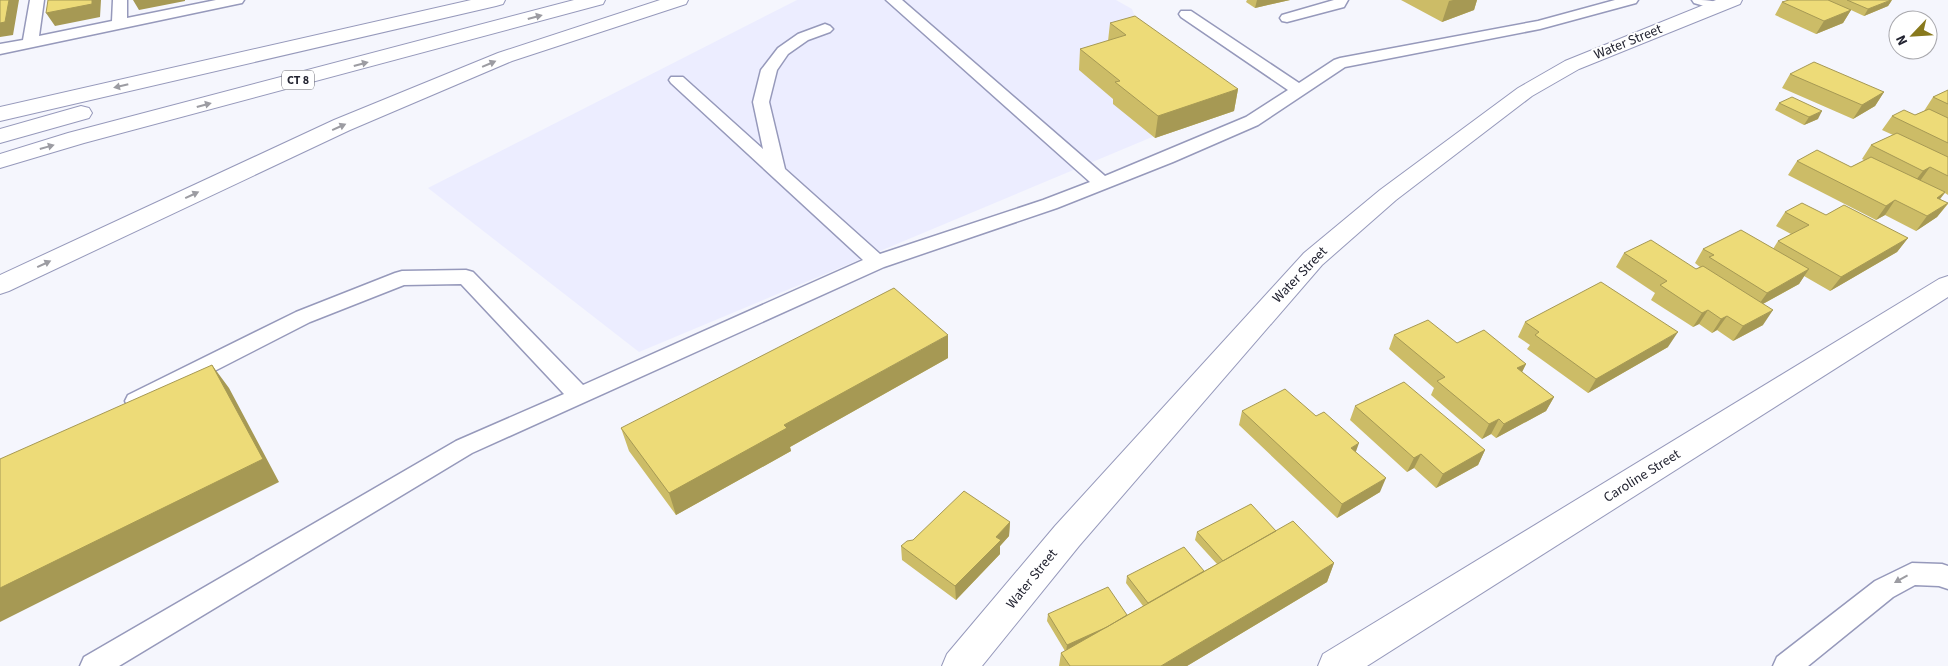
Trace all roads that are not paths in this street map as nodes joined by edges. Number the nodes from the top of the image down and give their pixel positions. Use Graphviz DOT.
graph roads {
  1 [pos="37,0"];
  2 [pos="120,0"];
  3 [pos="237,0"];
  4 [pos="496,0"];
  5 [pos="596,0"];
  6 [pos="680,0"];
  7 [pos="893,0"];
  8 [pos="1341,0"];
  9 [pos="1578,0"];
  10 [pos="1631,0"];
  11 [pos="1717,2"];
  12 [pos="204,3"];
  13 [pos="476,5"];
  14 [pos="1599,10"];
  15 [pos="1186,14"];
  16 [pos="1287,18"];
  17 [pos="119,24"];
  18 [pos="825,28"];
  19 [pos="30,43"];
  20 [pos="0,49"];
  21 [pos="677,80"];
  22 [pos="1298,90"];
  23 [pos="0,114"];
  24 [pos="0,136"];
  25 [pos="0,161"];
  26 [pos="777,171"];
  27 [pos="1102,183"];
  28 [pos="877,262"];
  29 [pos="0,284"];
  30 [pos="1948,285"];
  31 [pos="580,396"];
  32 [pos="118,410"];
  33 [pos="1948,578"];
  34 [pos="94,666"];
  35 [pos="960,666"];
  36 [pos="1336,666"];
  37 [pos="1787,666"];
  1 -- 19 [label="lane"];
  2 -- 17 [label="lane"];
  3 -- 12 [label="lane"];
  4 -- 13 [label="main road, CT 8"];
  25 -- 5 [label="main road, CT 8, one-way"];
  29 -- 6 [label="main road, one-way"];
  7 -- 27 [label="lane"];
  8 -- 16 [label="lane"];
  9 -- 14 [label="lane"];
  10 -- 14 [label="lane"];
  11 -- 35 [label="main road, Water Street"];
  12 -- 17 [label="lane"];
  13 -- 23 [label="main road, one-way"];
  13 -- 24 [label="main road, CT 8"];
  14 -- 22 [label="lane"];
  15 -- 22 [label="lane"];
  17 -- 19 [label="lane"];
  18 -- 26 [label="lane"];
  19 -- 20 [label="lane"];
  21 -- 26 [label="lane"];
  22 -- 27 [label="lane"];
  26 -- 28 [label="lane"];
  27 -- 28 [label="lane"];
  28 -- 31 [label="lane"];
  30 -- 36 [label="main road, Caroline Street"];
  31 -- 32 [label="lane"];
  31 -- 34 [label="lane"];
  33 -- 37 [label="lane, one-way"];
}
